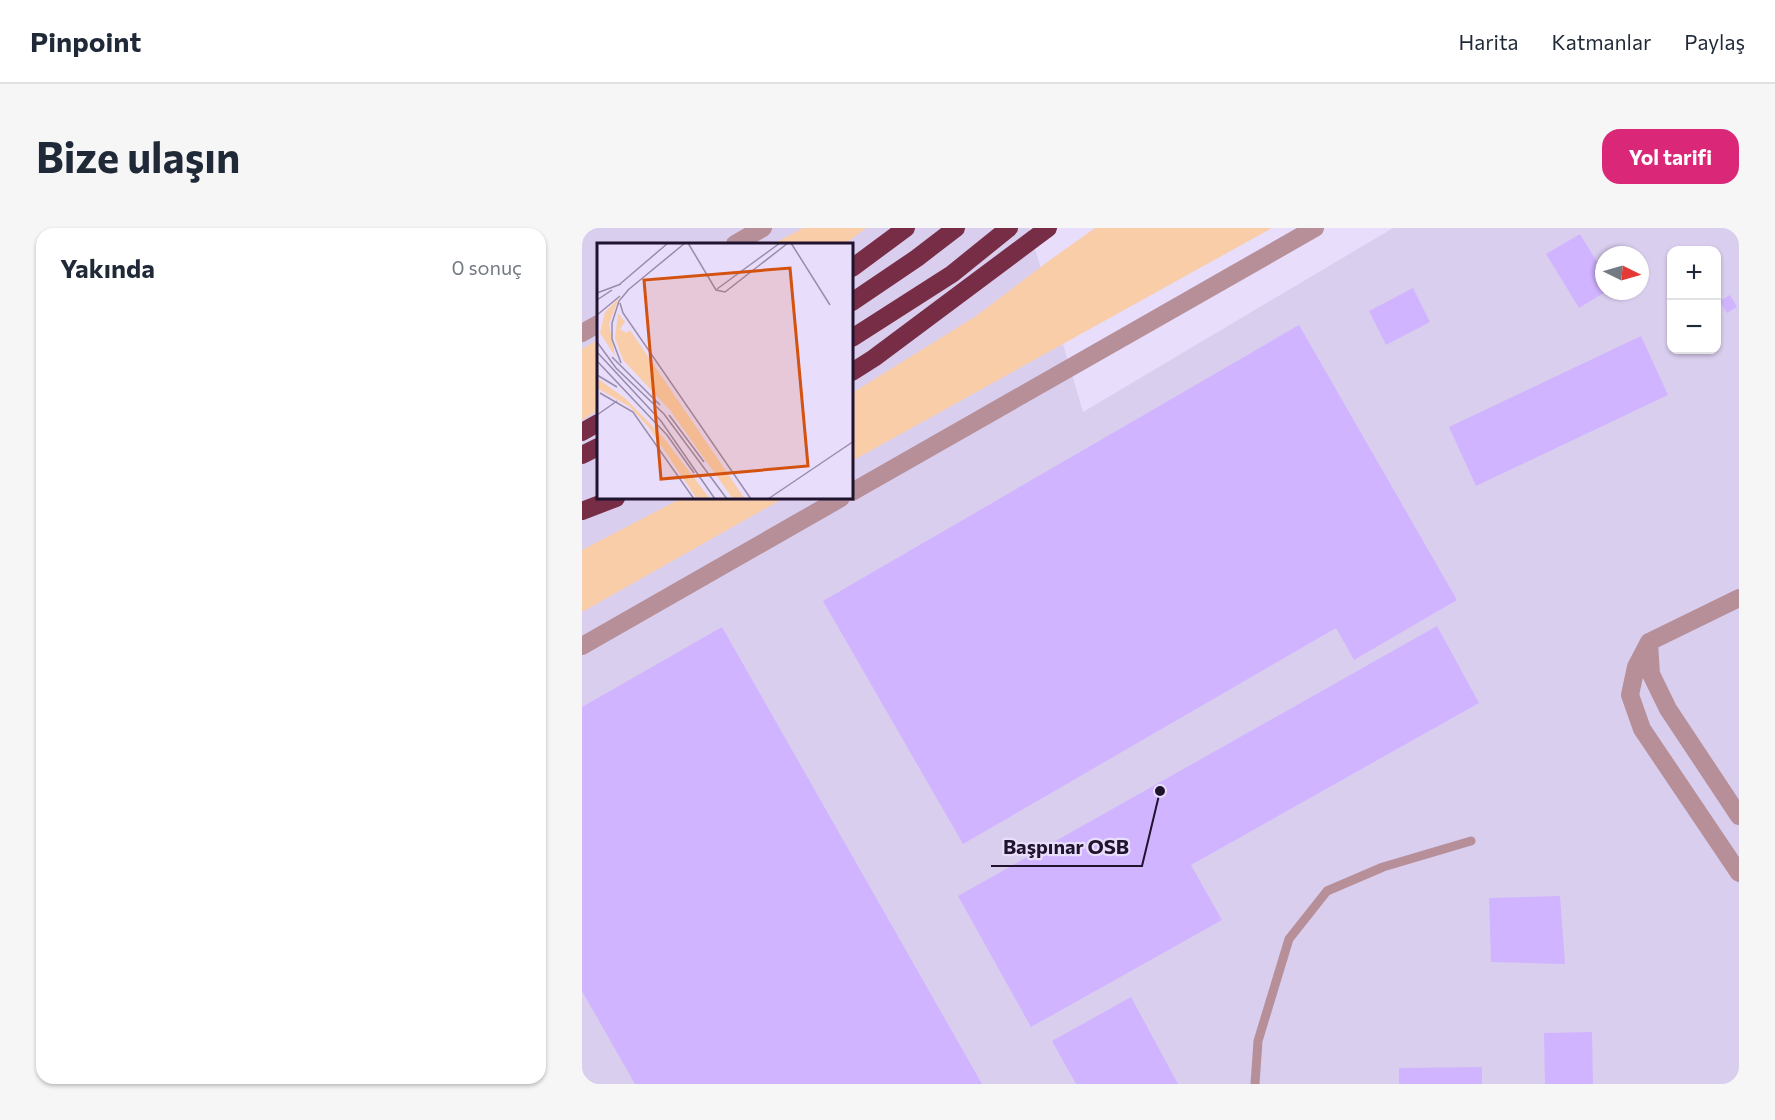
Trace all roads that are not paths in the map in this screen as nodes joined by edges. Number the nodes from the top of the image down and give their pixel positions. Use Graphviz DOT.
graph roads {
  1 [pos="763,228"];
  2 [pos="906,228"];
  3 [pos="956,228"];
  4 [pos="1009,228"];
  5 [pos="1048,228"];
  6 [pos="1315,228"];
  7 [pos="737,243"];
  8 [pos="854,267"];
  9 [pos="854,301"];
  10 [pos="597,325"];
  11 [pos="582,333"];
  12 [pos="854,337"];
  13 [pos="854,371"];
  14 [pos="597,424"];
  15 [pos="582,432"];
  16 [pos="597,448"];
  17 [pos="582,455"];
  18 [pos="854,491"];
  19 [pos="597,499"];
  20 [pos="610,500"];
  21 [pos="838,500"];
  22 [pos="582,510"];
  23 [pos="1739,598"];
  24 [pos="1649,642"];
  25 [pos="582,646"];
  26 [pos="1739,816"];
  27 [pos="1471,841"];
  28 [pos="1739,873"];
  29 [pos="1255,1084"];
  1 -- 7 [label="street"];
  2 -- 8 [label="highway"];
  3 -- 9 [label="highway"];
  4 -- 12 [label="highway"];
  5 -- 13 [label="highway"];
  6 -- 18 [label="street"];
  10 -- 11 [label="street"];
  14 -- 15 [label="highway"];
  16 -- 17 [label="highway"];
  19 -- 22 [label="highway"];
  20 -- 22 [label="highway"];
  21 -- 25 [label="street"];
  23 -- 24 [label="street"];
  24 -- 26 [label="street"];
  24 -- 28 [label="street"];
  27 -- 29 [label="lane"];
}
